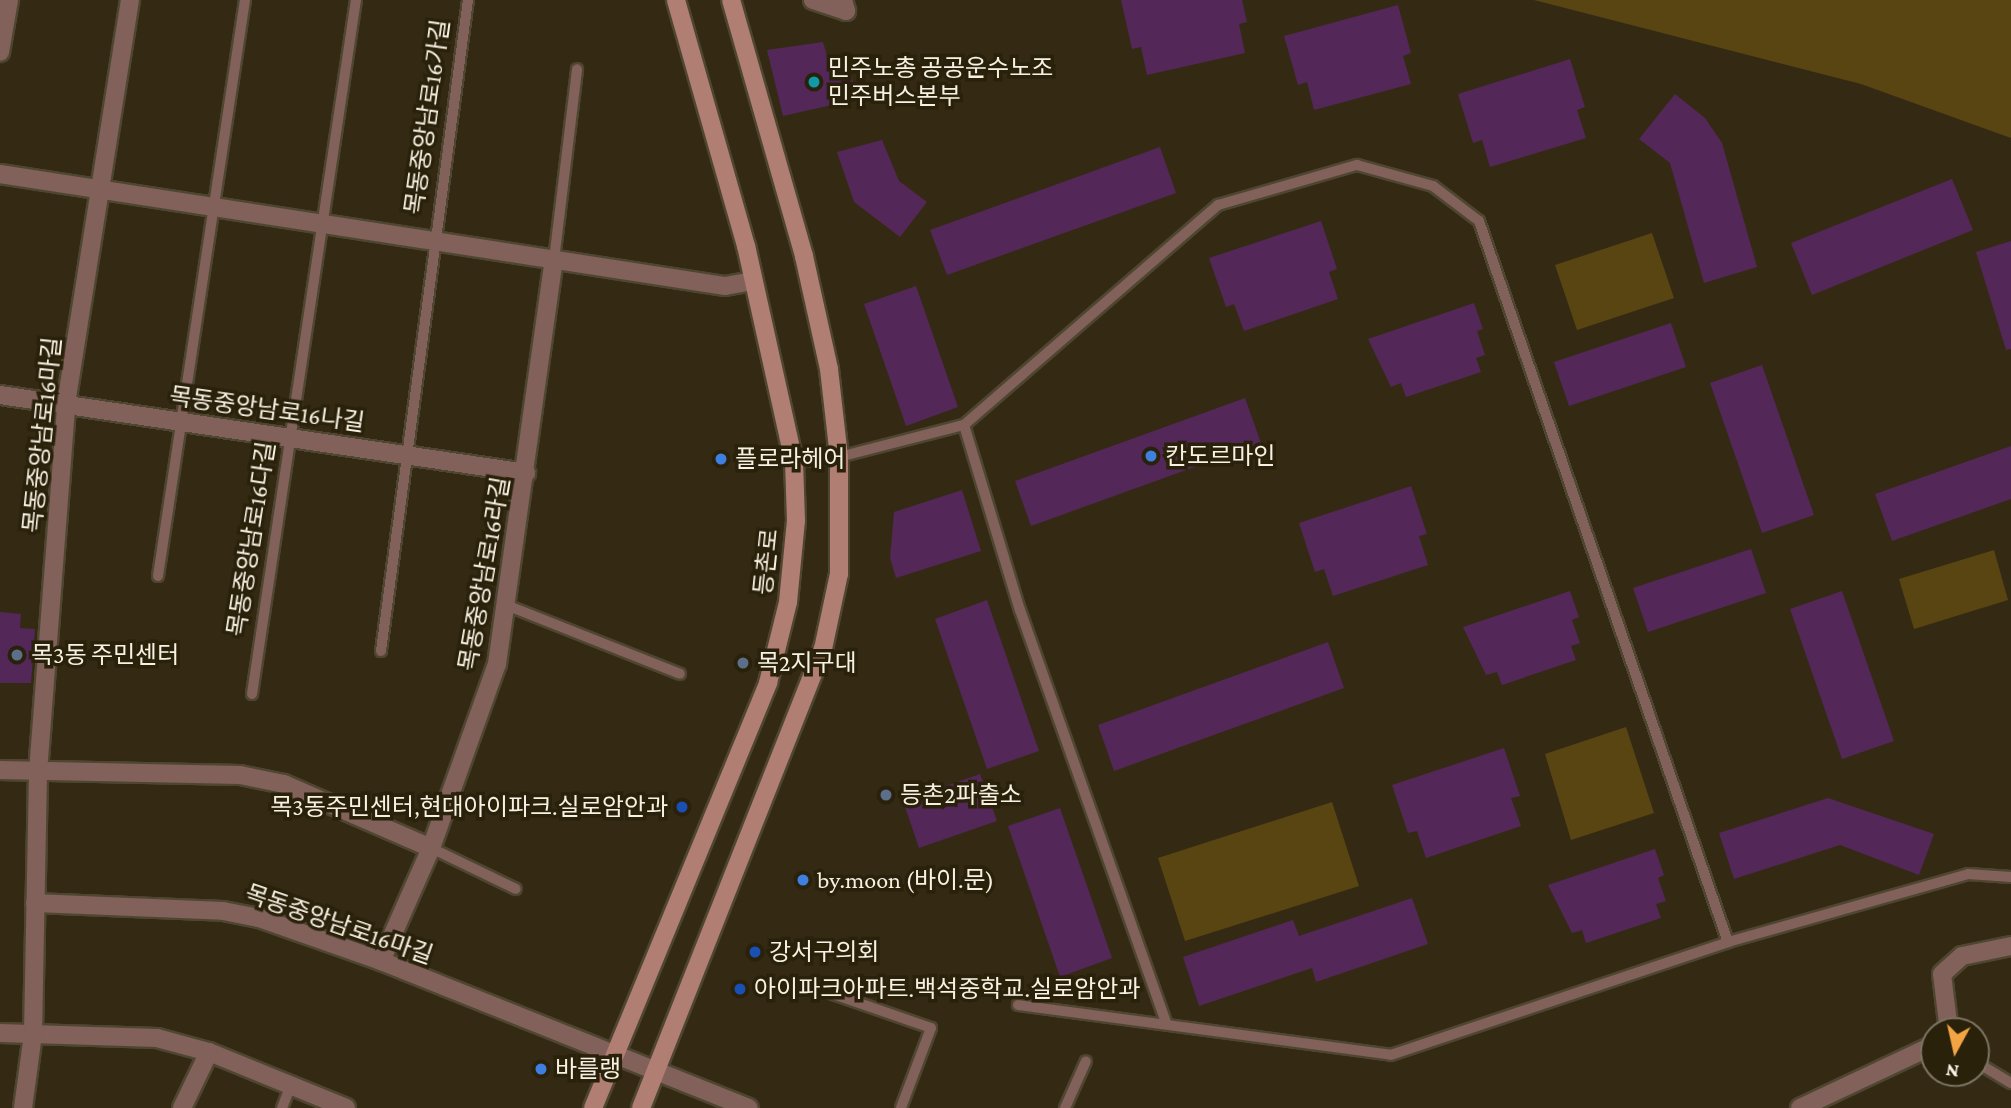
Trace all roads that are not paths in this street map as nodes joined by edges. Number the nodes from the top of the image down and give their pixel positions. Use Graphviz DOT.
graph roads {
  1 [pos="9,0"];
  2 [pos="130,0"];
  3 [pos="245,0"];
  4 [pos="356,0"];
  5 [pos="468,0"];
  6 [pos="676,0"];
  7 [pos="814,0"];
  8 [pos="843,0"];
  9 [pos="735,1"];
  10 [pos="0,52"];
  11 [pos="577,69"];
  12 [pos="0,174"];
  13 [pos="97,189"];
  14 [pos="217,207"];
  15 [pos="323,224"];
  16 [pos="435,242"];
  17 [pos="554,260"];
  18 [pos="754,281"];
  19 [pos="0,395"];
  20 [pos="66,404"];
  21 [pos="183,422"];
  22 [pos="964,425"];
  23 [pos="291,438"];
  24 [pos="407,455"];
  25 [pos="839,457"];
  26 [pos="794,462"];
  27 [pos="526,473"];
  28 [pos="158,576"];
  29 [pos="506,605"];
  30 [pos="381,651"];
  31 [pos="680,674"];
  32 [pos="252,694"];
  33 [pos="0,770"];
  34 [pos="38,772"];
  35 [pos="431,848"];
  36 [pos="2011,877"];
  37 [pos="516,889"];
  38 [pos="35,903"];
  39 [pos="1728,942"];
  40 [pos="2011,946"];
  41 [pos="381,961"];
  42 [pos="807,985"];
  43 [pos="1018,1004"];
  44 [pos="1947,1017"];
  45 [pos="1166,1023"];
  46 [pos="0,1033"];
  47 [pos="33,1034"];
  48 [pos="209,1052"];
  49 [pos="614,1053"];
  50 [pos="1920,1053"];
  51 [pos="1086,1061"];
  52 [pos="657,1070"];
  53 [pos="1990,1070"];
  54 [pos="2011,1083"];
  55 [pos="291,1085"];
  56 [pos="23,1108"];
  57 [pos="182,1108"];
  58 [pos="282,1108"];
  59 [pos="346,1108"];
  60 [pos="593,1108"];
  61 [pos="641,1108"];
  62 [pos="749,1108"];
  63 [pos="901,1108"];
  64 [pos="1065,1108"];
  65 [pos="1800,1108"];
  1 -- 10 [label="street"];
  2 -- 13 [label="street"];
  3 -- 14 [label="lane"];
  4 -- 15 [label="lane"];
  5 -- 16 [label="lane, 목동중앙남로16가길"];
  6 -- 18 [label="main road, 등촌로"];
  7 -- 8 [label="street"];
  9 -- 25 [label="main road"];
  11 -- 17 [label="lane"];
  12 -- 13 [label="street"];
  13 -- 14 [label="street"];
  13 -- 20 [label="street, 목동중앙남로16마길"];
  14 -- 15 [label="street"];
  14 -- 21 [label="lane"];
  15 -- 16 [label="street"];
  15 -- 23 [label="lane, 목동중앙남로16다길"];
  16 -- 17 [label="street"];
  16 -- 24 [label="lane"];
  17 -- 18 [label="street"];
  17 -- 27 [label="street, 목동중앙남로16라길"];
  18 -- 26 [label="main road, 등촌로"];
  19 -- 20 [label="street, 목동중앙남로16나길"];
  20 -- 21 [label="street, 목동중앙남로16나길"];
  20 -- 34 [label="street, 목동중앙남로16마길"];
  21 -- 23 [label="street, 목동중앙남로16나길"];
  21 -- 28 [label="lane"];
  22 -- 25 [label="lane"];
  22 -- 39 [label="lane"];
  22 -- 45 [label="lane"];
  23 -- 24 [label="street, 목동중앙남로16나길"];
  23 -- 32 [label="lane, 목동중앙남로16다길"];
  24 -- 27 [label="street, 목동중앙남로16나길"];
  24 -- 30 [label="lane"];
  25 -- 26 [label="lane"];
  25 -- 52 [label="main road"];
  26 -- 49 [label="main road, 등촌로"];
  27 -- 29 [label="street, 목동중앙남로16라길"];
  29 -- 31 [label="lane"];
  29 -- 35 [label="street, 목동중앙남로16라길"];
  33 -- 34 [label="street"];
  34 -- 35 [label="street"];
  34 -- 38 [label="street, 목동중앙남로16마길"];
  35 -- 37 [label="lane"];
  35 -- 41 [label="street, 목동중앙남로16라길"];
  36 -- 39 [label="lane"];
  38 -- 41 [label="street, 목동중앙남로16마길"];
  38 -- 47 [label="street, 목동중앙남로16마길"];
  39 -- 45 [label="lane"];
  40 -- 44 [label="street"];
  41 -- 49 [label="street, 목동중앙남로16마길"];
  42 -- 63 [label="lane"];
  43 -- 45 [label="lane"];
  46 -- 47 [label="street"];
  47 -- 48 [label="street"];
  47 -- 56 [label="street, 목동중앙남로16마길"];
  48 -- 55 [label="street"];
  48 -- 57 [label="street"];
  49 -- 52 [label="street, 목동중앙남로16마길"];
  49 -- 60 [label="main road, 등촌로"];
  50 -- 65 [label="street"];
  51 -- 64 [label="lane"];
  52 -- 61 [label="main road"];
  52 -- 62 [label="street, 목동중앙남로16마길"];
  53 -- 54 [label="lane"];
  55 -- 58 [label="lane"];
  55 -- 59 [label="street"];
}
